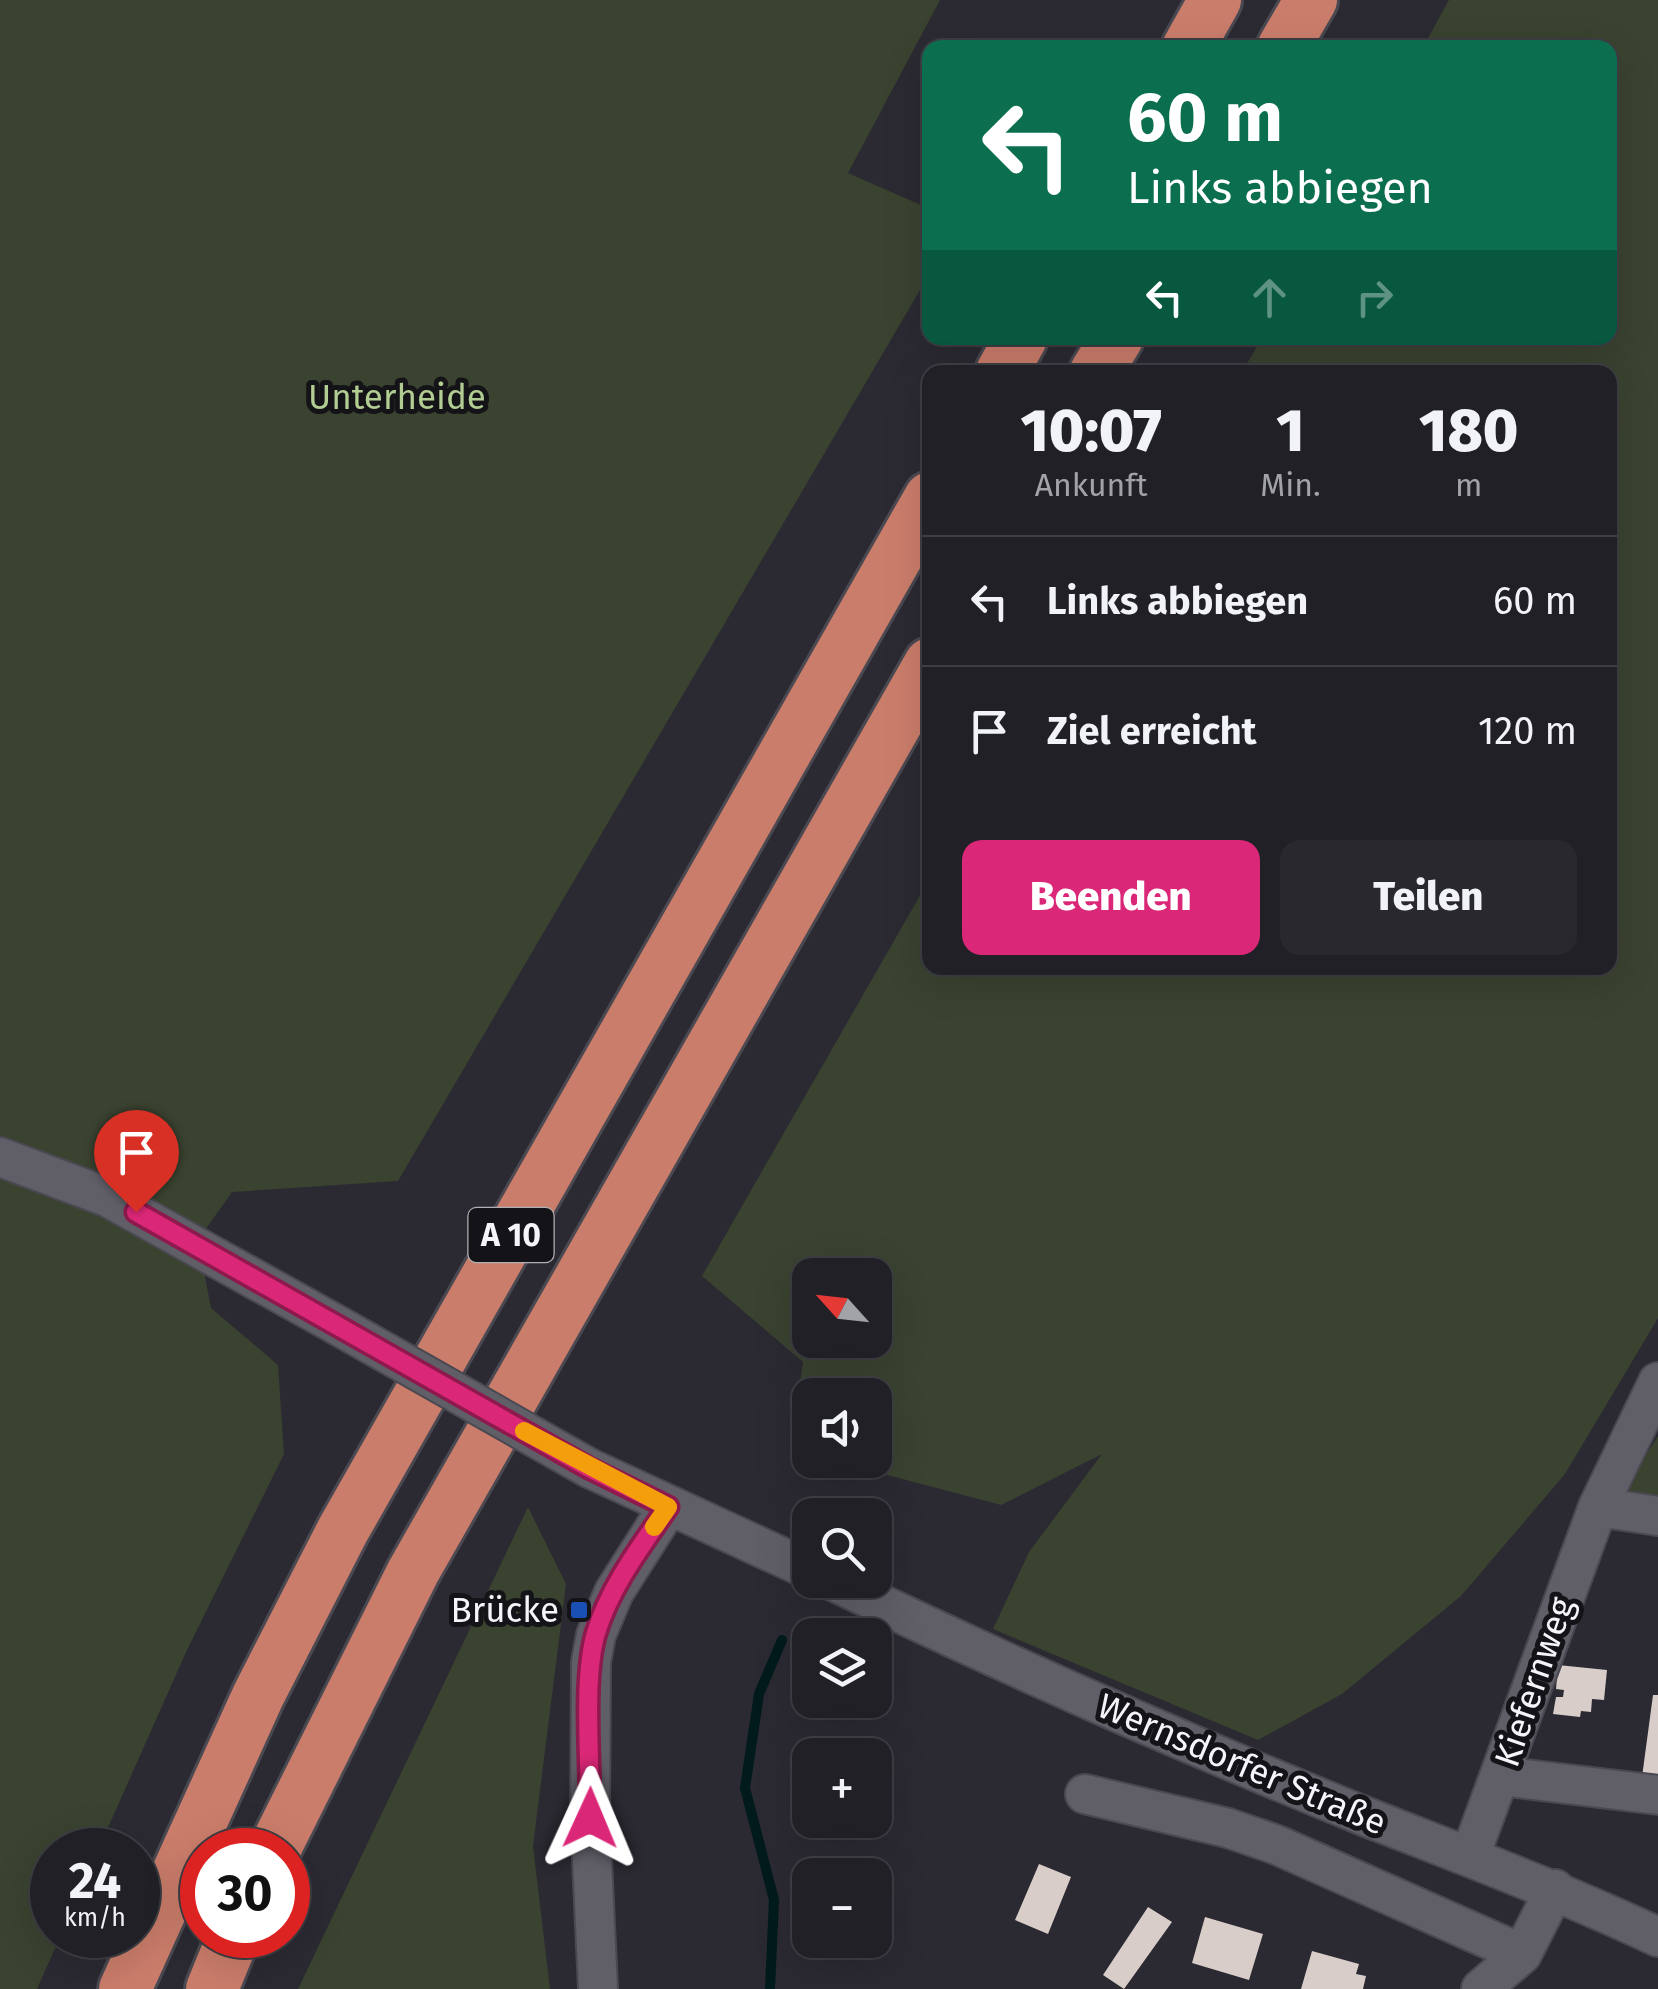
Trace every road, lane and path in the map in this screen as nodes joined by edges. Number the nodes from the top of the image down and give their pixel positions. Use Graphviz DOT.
graph roads {
  1 [pos="1215,0"];
  2 [pos="1311,0"];
  3 [pos="1192,40"];
  4 [pos="1288,40"];
  5 [pos="922,512"];
  6 [pos="922,678"];
  7 [pos="0,1157"];
  8 [pos="1658,1382"];
  9 [pos="668,1507"];
  10 [pos="1598,1507"];
  11 [pos="1658,1516"];
  12 [pos="792,1562"];
  13 [pos="869,1598"];
  14 [pos="1500,1776"];
  15 [pos="1085,1794"];
  16 [pos="1658,1794"];
  17 [pos="285,1828"];
  18 [pos="1470,1856"];
  19 [pos="1555,1889"];
  20 [pos="1658,1937"];
  21 [pos="1522,1954"];
  22 [pos="225,1958"];
  23 [pos="125,1989"];
  24 [pos="212,1989"];
  25 [pos="598,1989"];
  26 [pos="1481,1989"];
  1 -- 3 [label="highway"];
  2 -- 4 [label="highway"];
  5 -- 23 [label="highway, A 10"];
  6 -- 17 [label="highway, A 10"];
  7 -- 9 [label="street, bridge"];
  8 -- 10 [label="street, Kiefernweg"];
  9 -- 12 [label="street"];
  9 -- 25 [label="street"];
  10 -- 11 [label="street"];
  10 -- 14 [label="street, Kiefernweg"];
  13 -- 18 [label="street, Wernsdorfer Straße"];
  14 -- 16 [label="street"];
  14 -- 18 [label="street, Kiefernweg"];
  15 -- 21 [label="street"];
  18 -- 19 [label="street, Wernsdorfer Straße"];
  19 -- 20 [label="street, Wernsdorfer Straße"];
  19 -- 21 [label="street"];
  21 -- 26 [label="street"];
  22 -- 24 [label="highway"];
}
